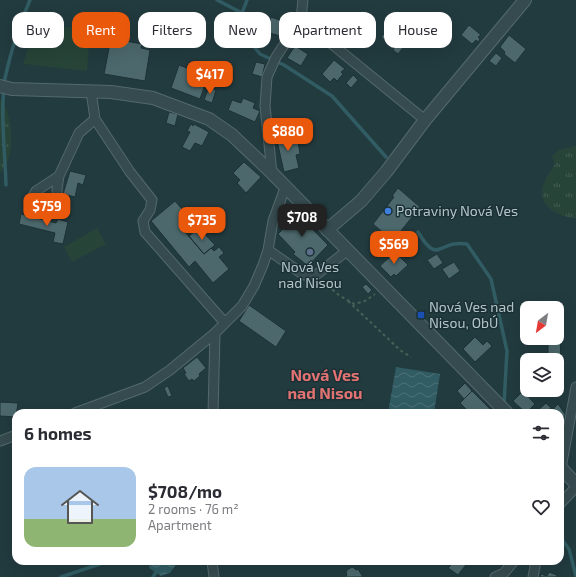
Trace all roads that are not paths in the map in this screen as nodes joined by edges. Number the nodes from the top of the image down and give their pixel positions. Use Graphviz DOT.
graph roads {
  1 [pos="303,0"];
  2 [pos="525,0"];
  3 [pos="301,12"];
  4 [pos="281,48"];
  5 [pos="336,48"];
  6 [pos="0,86"];
  7 [pos="91,91"];
  8 [pos="95,119"];
  9 [pos="425,120"];
  10 [pos="272,173"];
  11 [pos="59,176"];
  12 [pos="285,188"];
  13 [pos="327,230"];
  14 [pos="268,250"];
  15 [pos="348,250"];
  16 [pos="225,323"];
  17 [pos="215,333"];
  18 [pos="576,387"];
  19 [pos="86,409"];
  20 [pos="213,409"];
  21 [pos="503,409"];
  22 [pos="12,436"];
  23 [pos="0,441"];
  24 [pos="564,452"];
  25 [pos="564,471"];
  26 [pos="576,484"];
  27 [pos="576,487"];
  28 [pos="564,500"];
  29 [pos="212,565"];
  30 [pos="511,565"];
  31 [pos="535,565"];
  32 [pos="214,577"];
  33 [pos="495,577"];
  34 [pos="533,577"];
  1 -- 3 [label="street"];
  2 -- 9 [label="street"];
  4 -- 10 [label="street"];
  5 -- 9 [label="street"];
  6 -- 7 [label="street"];
  7 -- 8 [label="street"];
  7 -- 10 [label="street"];
  8 -- 11 [label="street"];
  8 -- 16 [label="street"];
  9 -- 13 [label="street"];
  10 -- 12 [label="street"];
  12 -- 13 [label="street"];
  12 -- 14 [label="street"];
  13 -- 15 [label="street"];
  14 -- 15 [label="street"];
  14 -- 16 [label="street"];
  15 -- 21 [label="street"];
  16 -- 17 [label="street"];
  17 -- 19 [label="street"];
  17 -- 20 [label="street"];
  18 -- 24 [label="street"];
  22 -- 23 [label="street"];
  25 -- 26 [label="street"];
  27 -- 28 [label="street"];
  29 -- 32 [label="street"];
  30 -- 33 [label="street"];
  31 -- 34 [label="street"];
}
